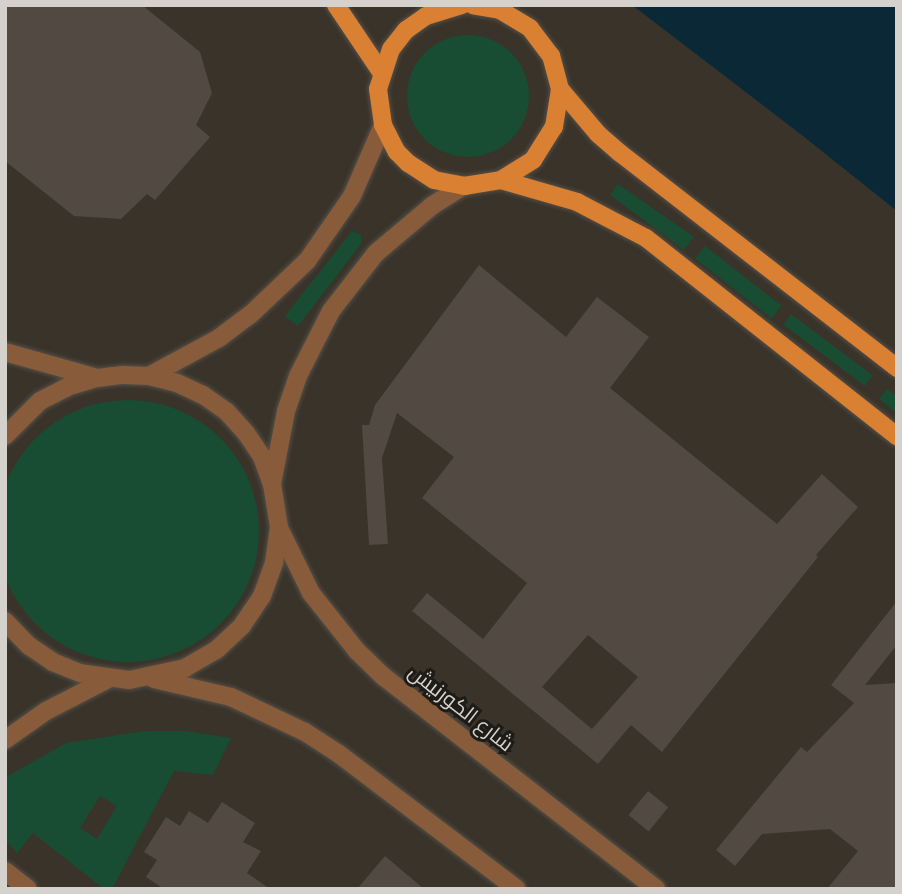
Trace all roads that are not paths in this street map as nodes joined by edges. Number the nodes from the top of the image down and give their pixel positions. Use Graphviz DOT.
graph roads {
  1 [pos="336,5"];
  2 [pos="473,5"];
  3 [pos="452,6"];
  4 [pos="381,72"];
  5 [pos="560,89"];
  6 [pos="383,125"];
  7 [pos="501,180"];
  8 [pos="464,186"];
  9 [pos="5,352"];
  10 [pos="897,368"];
  11 [pos="149,376"];
  12 [pos="97,378"];
  13 [pos="5,436"];
  14 [pos="897,436"];
  15 [pos="272,484"];
  16 [pos="279,527"];
  17 [pos="5,621"];
  18 [pos="150,678"];
  19 [pos="108,679"];
  20 [pos="5,740"];
  21 [pos="5,871"];
  22 [pos="28,889"];
  23 [pos="517,889"];
  24 [pos="656,889"];
  1 -- 4 [label="main road"];
  2 -- 5 [label="main road"];
  3 -- 4 [label="main road"];
  4 -- 6 [label="main road"];
  5 -- 7 [label="main road"];
  5 -- 10 [label="main road"];
  6 -- 8 [label="main road"];
  6 -- 11 [label="street"];
  7 -- 8 [label="main road"];
  7 -- 14 [label="main road"];
  8 -- 15 [label="street"];
  9 -- 12 [label="street"];
  11 -- 12 [label="street"];
  11 -- 15 [label="street"];
  12 -- 13 [label="street"];
  15 -- 16 [label="street"];
  16 -- 18 [label="street"];
  16 -- 24 [label="street, شارع الكورنيش"];
  17 -- 19 [label="street"];
  18 -- 19 [label="street"];
  18 -- 23 [label="street"];
  19 -- 20 [label="street"];
  21 -- 22 [label="street"];
}
